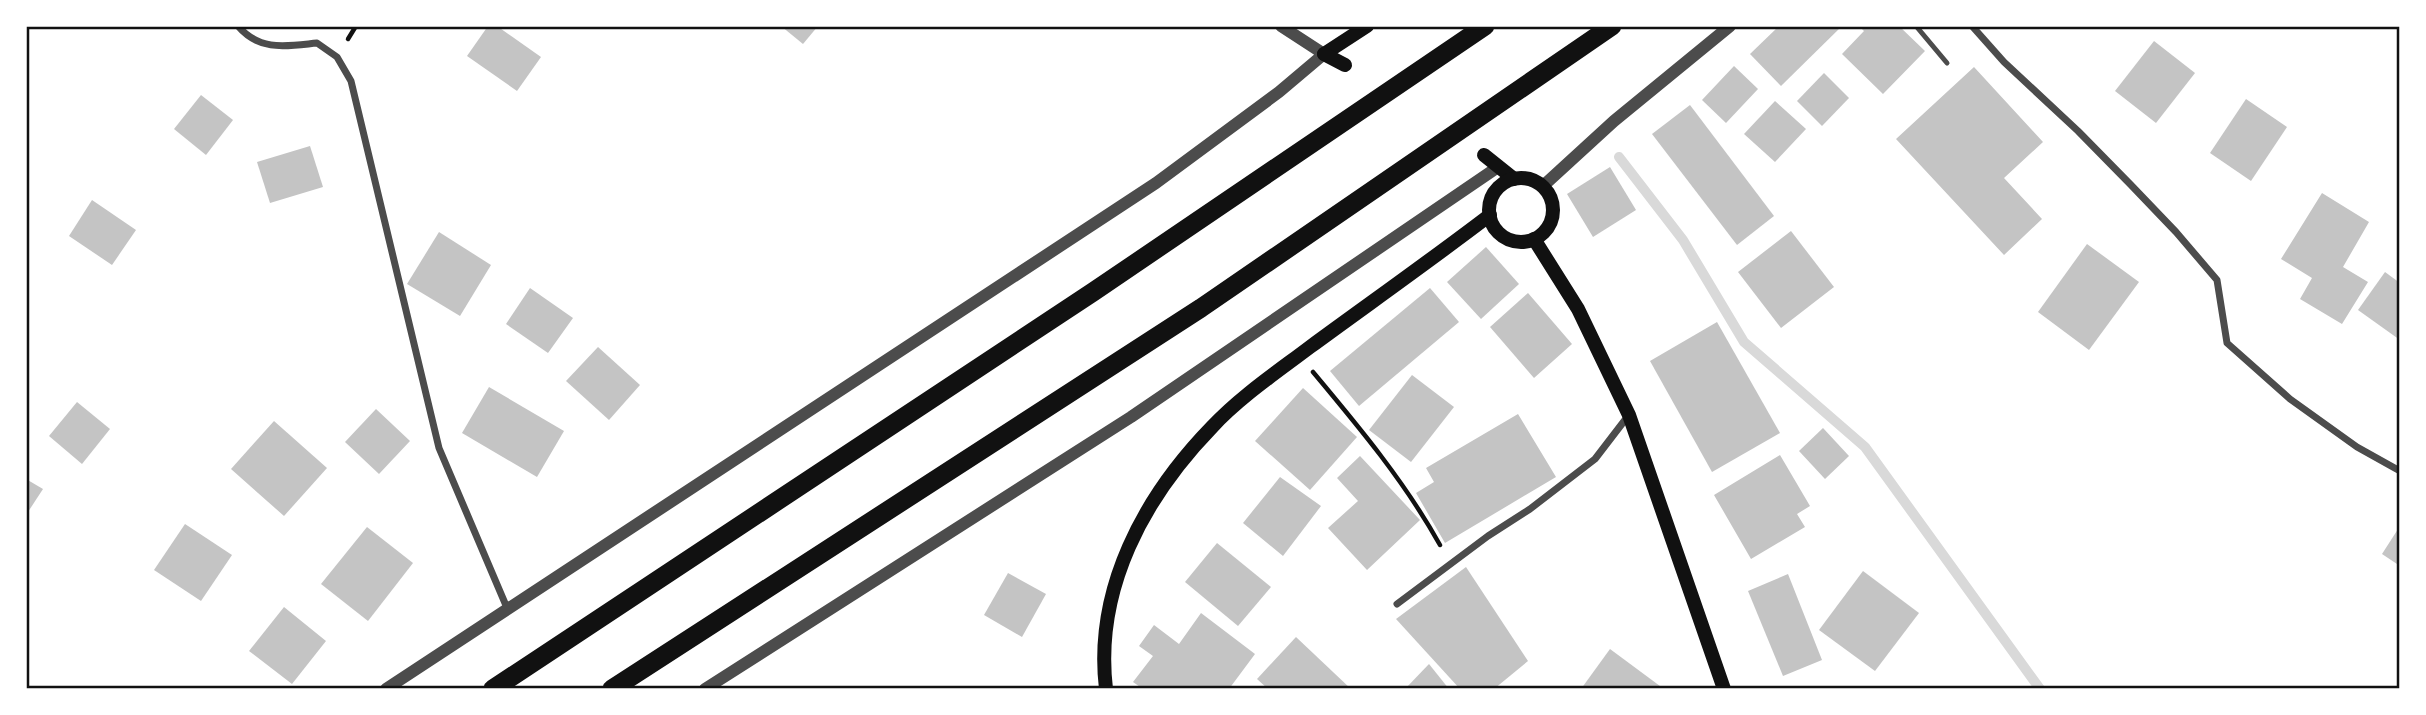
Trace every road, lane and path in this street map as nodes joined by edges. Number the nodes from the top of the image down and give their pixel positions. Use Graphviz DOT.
graph roads {
  1 [pos="238,26"];
  2 [pos="1281,26"];
  3 [pos="1367,26"];
  4 [pos="1485,26"];
  5 [pos="1612,26"];
  6 [pos="1730,26"];
  7 [pos="1916,26"];
  8 [pos="1972,26"];
  9 [pos="1324,54"];
  10 [pos="1947,62"];
  11 [pos="1345,65"];
  12 [pos="1484,155"];
  13 [pos="1498,167"];
  14 [pos="1514,179"];
  15 [pos="1542,186"];
  16 [pos="1490,215"];
  17 [pos="1534,239"];
  18 [pos="1298,356"];
  19 [pos="1629,415"];
  20 [pos="2400,471"];
  21 [pos="1451,564"];
  22 [pos="1397,604"];
  23 [pos="507,608"];
  24 [pos="386,689"];
  25 [pos="493,689"];
  26 [pos="612,689"];
  27 [pos="705,689"];
  28 [pos="1106,689"];
  29 [pos="1724,689"];
  1 -- 23 [label="street"];
  2 -- 9 [label="street"];
  3 -- 9 [label="main road"];
  4 -- 25 [label="highway"];
  5 -- 26 [label="highway"];
  6 -- 15 [label="street"];
  7 -- 10 [label="lane"];
  8 -- 20 [label="street"];
  9 -- 11 [label="main road"];
  9 -- 23 [label="street"];
  12 -- 13 [label="main road"];
  13 -- 14 [label="main road"];
  13 -- 27 [label="street"];
  14 -- 15 [label="main road"];
  14 -- 16 [label="main road"];
  15 -- 17 [label="main road"];
  16 -- 17 [label="main road"];
  16 -- 18 [label="main road"];
  17 -- 19 [label="main road"];
  18 -- 21 [label="path"];
  18 -- 28 [label="main road"];
  19 -- 21 [label="street"];
  19 -- 29 [label="main road"];
  21 -- 22 [label="street"];
  23 -- 24 [label="street"];
}
